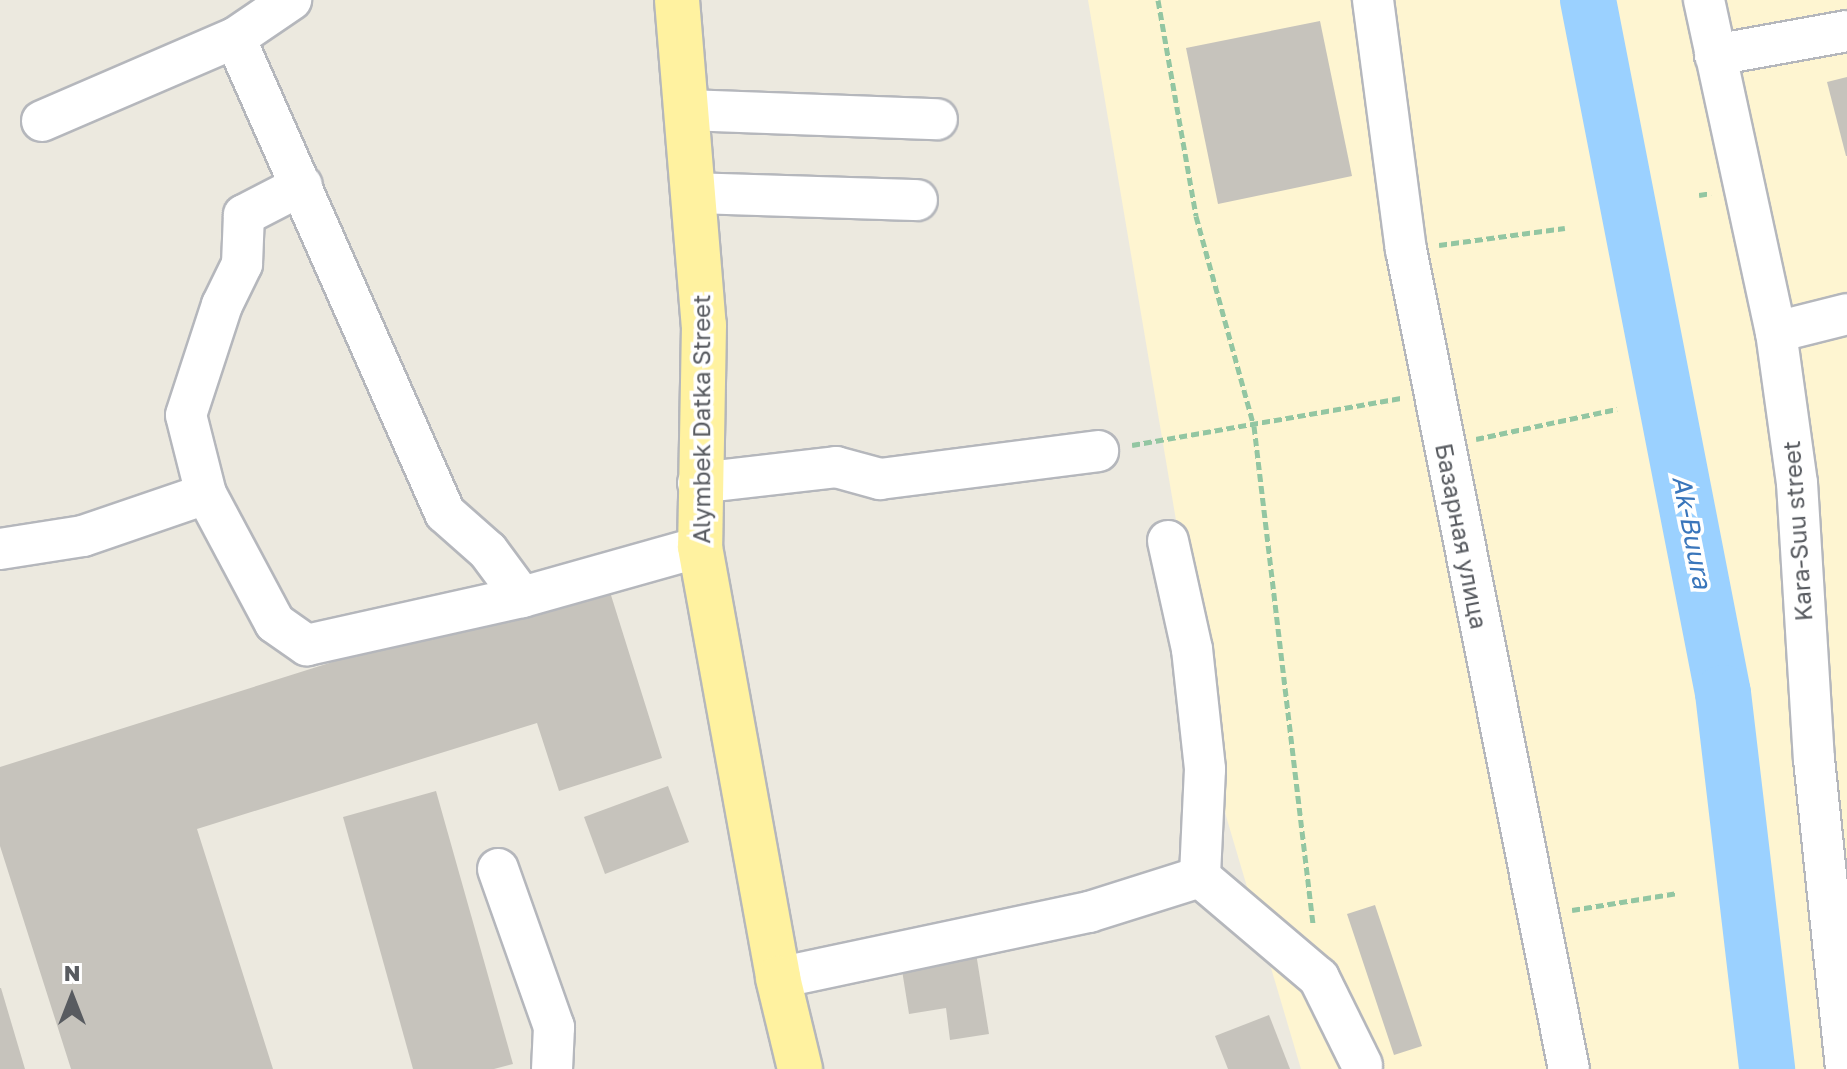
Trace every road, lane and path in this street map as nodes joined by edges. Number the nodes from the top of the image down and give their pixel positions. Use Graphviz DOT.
graph roads {
  1 [pos="291,0"];
  2 [pos="677,0"];
  3 [pos="1158,0"];
  4 [pos="1373,0"];
  5 [pos="1704,0"];
  6 [pos="1847,31"];
  7 [pos="235,38"];
  8 [pos="1715,55"];
  9 [pos="686,110"];
  10 [pos="937,119"];
  11 [pos="42,121"];
  12 [pos="302,185"];
  13 [pos="693,193"];
  14 [pos="917,200"];
  15 [pos="1565,228"];
  16 [pos="1406,249"];
  17 [pos="1847,314"];
  18 [pos="1776,332"];
  19 [pos="1434,391"];
  20 [pos="1617,409"];
  21 [pos="1254,426"];
  22 [pos="1444,445"];
  23 [pos="1098,451"];
  24 [pos="698,483"];
  25 [pos="206,494"];
  26 [pos="1168,541"];
  27 [pos="700,547"];
  28 [pos="0,549"];
  29 [pos="522,597"];
  30 [pos="498,869"];
  31 [pos="1200,877"];
  32 [pos="1678,893"];
  33 [pos="1535,916"];
  34 [pos="778,978"];
  35 [pos="1319,978"];
  36 [pos="1362,1065"];
  37 [pos="552,1069"];
  38 [pos="800,1069"];
  39 [pos="1569,1069"];
  40 [pos="1846,1069"];
  1 -- 7 [label="street"];
  2 -- 9 [label="main road, Alymbek Datka Street"];
  3 -- 21 [label="path"];
  4 -- 16 [label="street, Базарная улица"];
  5 -- 8 [label="street, Kara-Suu street"];
  6 -- 8 [label="street"];
  7 -- 11 [label="street"];
  7 -- 12 [label="street"];
  8 -- 18 [label="street, Kara-Suu street"];
  9 -- 10 [label="street"];
  9 -- 13 [label="main road, Alymbek Datka Street"];
  12 -- 25 [label="street"];
  12 -- 29 [label="street"];
  13 -- 14 [label="street"];
  13 -- 24 [label="main road, Alymbek Datka Street"];
  15 -- 16 [label="path"];
  16 -- 19 [label="street, Базарная улица"];
  17 -- 18 [label="street"];
  18 -- 40 [label="street, Kara-Suu street"];
  19 -- 21 [label="path"];
  19 -- 22 [label="street, Базарная улица"];
  20 -- 22 [label="path"];
  21 -- 23 [label="path"];
  21 -- 35 [label="path"];
  22 -- 33 [label="street, Базарная улица"];
  23 -- 24 [label="street"];
  24 -- 27 [label="main road, Alymbek Datka Street"];
  25 -- 28 [label="street"];
  25 -- 29 [label="street"];
  26 -- 31 [label="street"];
  27 -- 29 [label="street"];
  27 -- 34 [label="main road, Alymbek Datka Street"];
  30 -- 37 [label="street"];
  31 -- 34 [label="street"];
  31 -- 35 [label="street"];
  32 -- 33 [label="path"];
  33 -- 39 [label="street, Базарная улица"];
  34 -- 38 [label="main road, Alymbek Datka Street"];
  35 -- 36 [label="street"];
}
